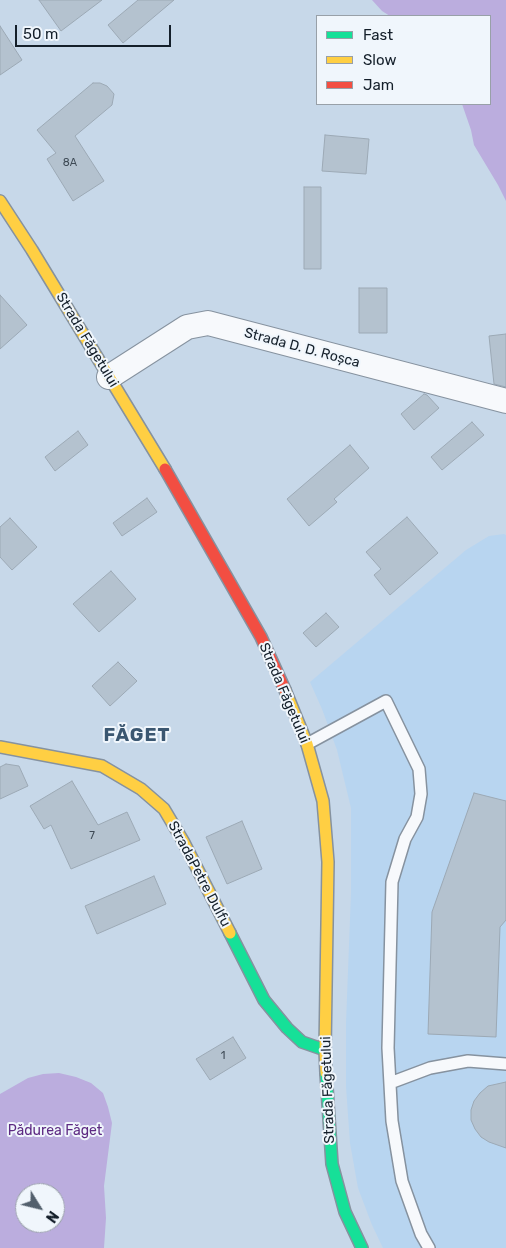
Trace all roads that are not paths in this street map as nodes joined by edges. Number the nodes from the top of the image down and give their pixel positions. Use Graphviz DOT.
graph roads {
  1 [pos="0,201"];
  2 [pos="110,377"];
  3 [pos="506,402"];
  4 [pos="307,744"];
  5 [pos="0,747"];
  6 [pos="325,1050"];
  7 [pos="506,1064"];
  8 [pos="390,1083"];
  9 [pos="362,1248"];
  10 [pos="429,1248"];
  1 -- 2 [label="main road, Strada Făgetului"];
  2 -- 3 [label="street, Strada D. D. Roșca"];
  2 -- 4 [label="main road, Strada Făgetului"];
  4 -- 6 [label="main road, Strada Făgetului"];
  4 -- 8 [label="lane"];
  5 -- 6 [label="main road, StradaPetre Dulfu"];
  6 -- 9 [label="main road, Strada Făgetului"];
  7 -- 8 [label="lane"];
  8 -- 10 [label="lane"];
}
